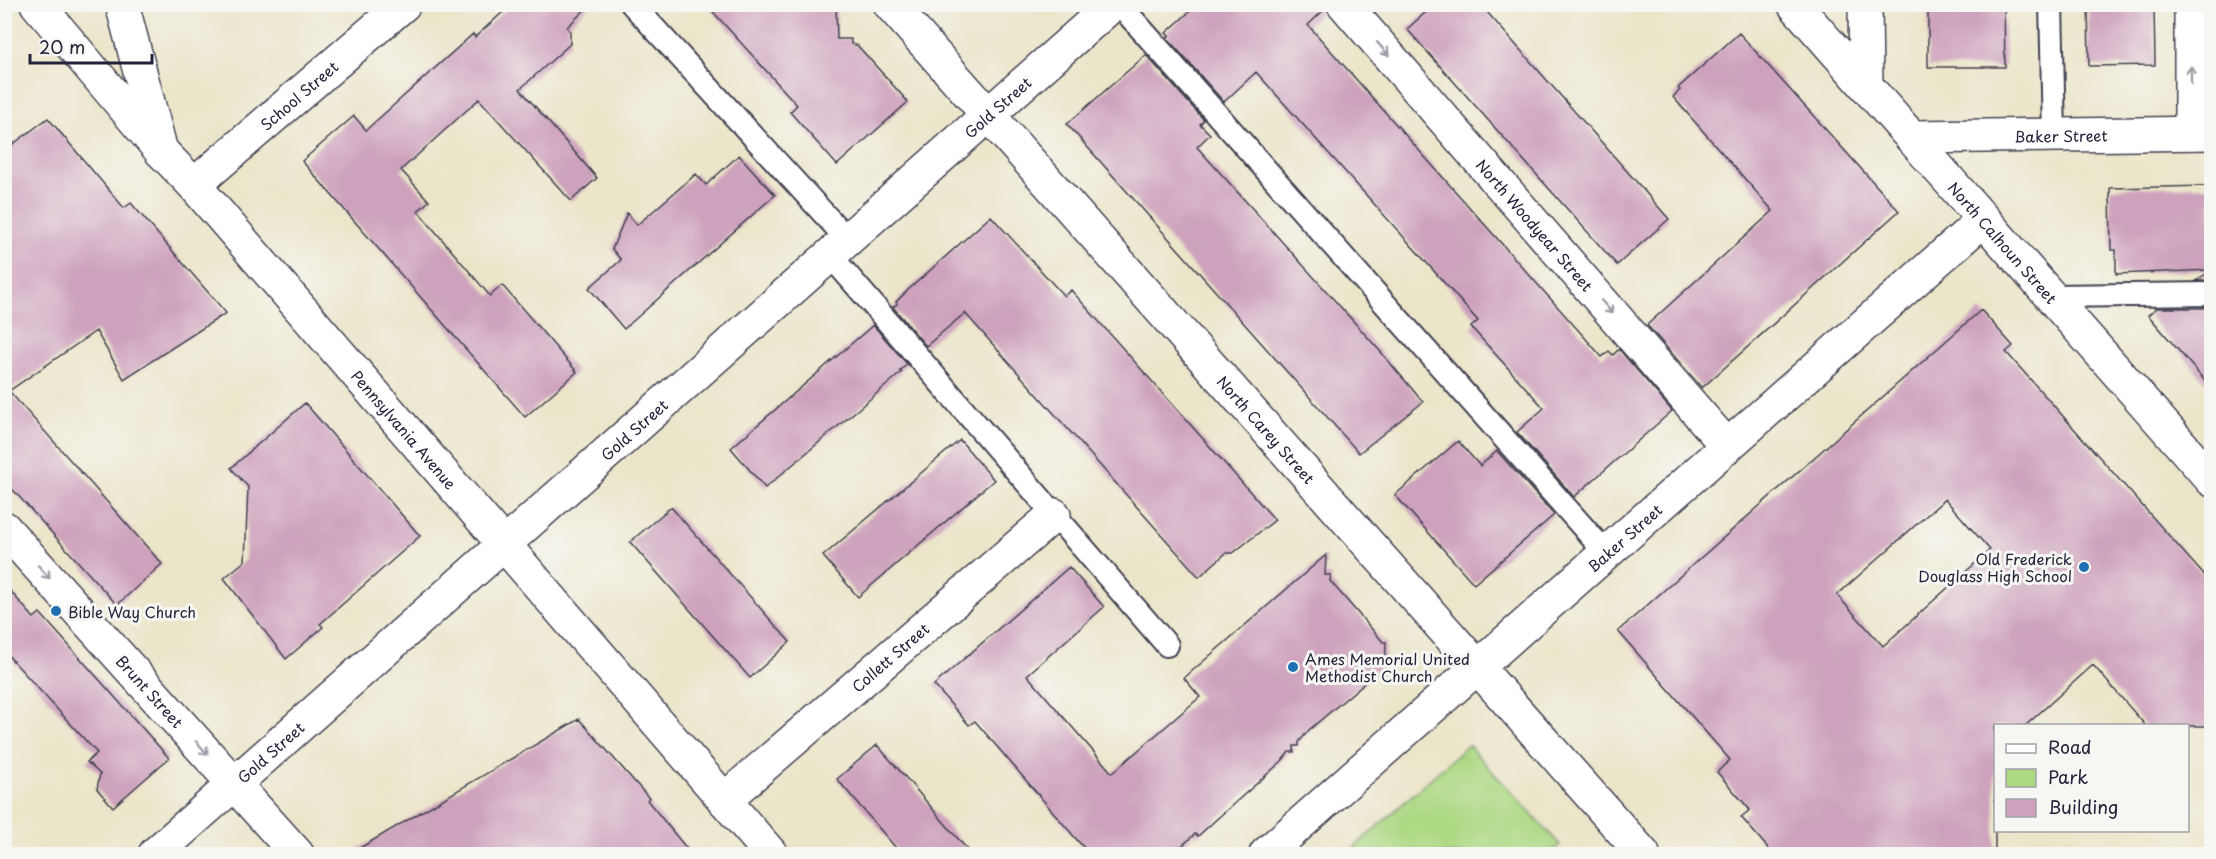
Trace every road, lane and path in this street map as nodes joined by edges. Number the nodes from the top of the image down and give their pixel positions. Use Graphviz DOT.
graph roads {
  1 [pos="38,4"];
  2 [pos="122,4"];
  3 [pos="404,4"];
  4 [pos="632,4"];
  5 [pos="890,4"];
  6 [pos="1113,4"];
  7 [pos="1119,4"];
  8 [pos="1344,4"];
  9 [pos="1794,4"];
  10 [pos="1865,4"];
  11 [pos="2051,4"];
  12 [pos="2191,4"];
  13 [pos="1866,86"];
  14 [pos="988,116"];
  15 [pos="2201,133"];
  16 [pos="2054,135"];
  17 [pos="1911,137"];
  18 [pos="161,151"];
  19 [pos="194,185"];
  20 [pos="1983,220"];
  21 [pos="839,248"];
  22 [pos="2211,294"];
  23 [pos="2050,296"];
  24 [pos="1727,446"];
  25 [pos="2211,480"];
  26 [pos="1054,515"];
  27 [pos="4,528"];
  28 [pos="504,546"];
  29 [pos="1606,554"];
  30 [pos="1167,645"];
  31 [pos="1478,667"];
  32 [pos="234,784"];
  33 [pos="724,800"];
  34 [pos="155,855"];
  35 [pos="297,855"];
  36 [pos="771,855"];
  37 [pos="1266,855"];
  38 [pos="1643,855"];
  1 -- 18 [label="street, Pennsylvania Avenue"];
  2 -- 18 [label="street"];
  3 -- 19 [label="street, School Street"];
  4 -- 21 [label="lane"];
  5 -- 14 [label="street, North Carey Street"];
  6 -- 14 [label="street, Gold Street"];
  7 -- 29 [label="lane"];
  8 -- 24 [label="street, North Woodyear Street, one-way"];
  9 -- 13 [label="street, North Calhoun Street"];
  10 -- 13 [label="street"];
  11 -- 16 [label="lane"];
  15 -- 12 [label="street, one-way"];
  13 -- 17 [label="street, North Calhoun Street"];
  14 -- 21 [label="street, Gold Street"];
  14 -- 31 [label="street, North Carey Street"];
  15 -- 16 [label="street, Baker Street"];
  16 -- 17 [label="street, Baker Street"];
  17 -- 20 [label="street, North Calhoun Street"];
  18 -- 19 [label="street, Pennsylvania Avenue"];
  19 -- 28 [label="street, Pennsylvania Avenue"];
  20 -- 23 [label="street, North Calhoun Street"];
  20 -- 24 [label="street, Baker Street"];
  21 -- 26 [label="lane"];
  21 -- 28 [label="street, Gold Street"];
  22 -- 23 [label="lane"];
  23 -- 25 [label="street, North Calhoun Street"];
  24 -- 29 [label="street, Baker Street"];
  26 -- 30 [label="lane"];
  26 -- 33 [label="street, Collett Street"];
  27 -- 32 [label="street, Brunt Street, one-way"];
  28 -- 32 [label="street, Gold Street"];
  28 -- 33 [label="street, Pennsylvania Avenue"];
  29 -- 31 [label="street, Baker Street"];
  31 -- 37 [label="street, Baker Street"];
  31 -- 38 [label="street, North Carey Street"];
  32 -- 34 [label="street, Gold Street"];
  32 -- 35 [label="street, Brunt Street"];
  33 -- 36 [label="street, Pennsylvania Avenue"];
}
